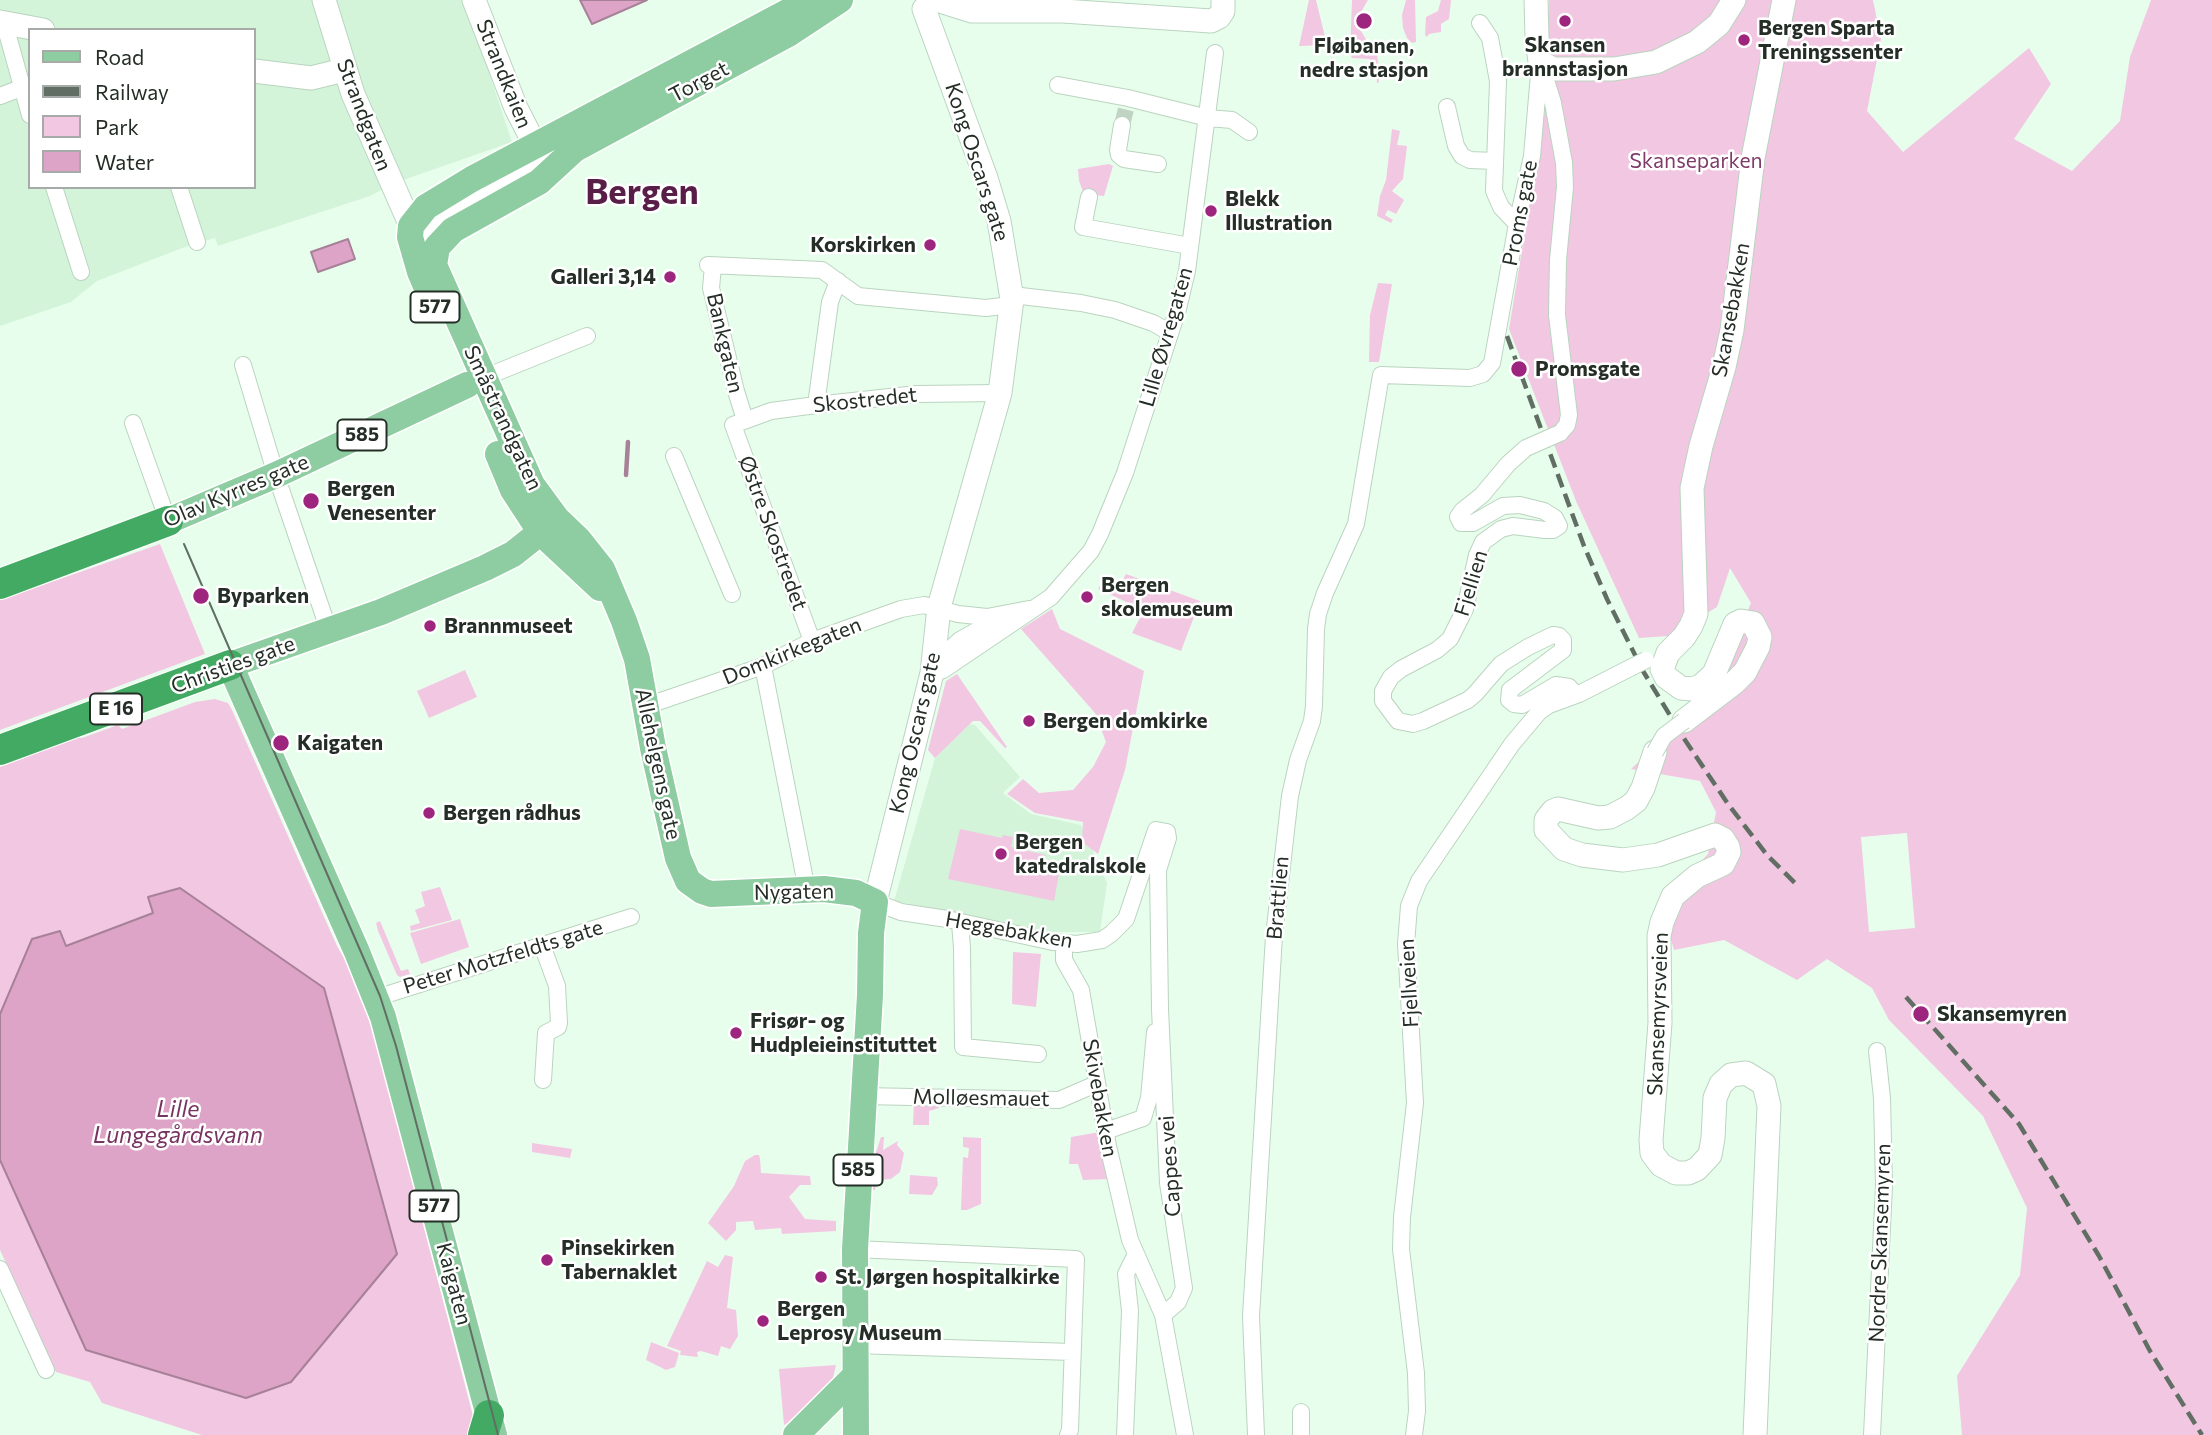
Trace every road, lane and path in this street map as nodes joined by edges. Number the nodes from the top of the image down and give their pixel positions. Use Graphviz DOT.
graph roads {
  1 [pos="324,0"];
  2 [pos="474,0"];
  3 [pos="1536,0"];
  4 [pos="1734,0"];
  5 [pos="1784,0"];
  6 [pos="833,1"];
  7 [pos="1223,1"];
  8 [pos="924,3"];
  9 [pos="1063,6"];
  10 [pos="1,17"];
  11 [pos="1480,23"];
  12 [pos="37,28"];
  13 [pos="1215,53"];
  14 [pos="1540,62"];
  15 [pos="344,70"];
  16 [pos="256,71"];
  17 [pos="1058,85"];
  18 [pos="21,88"];
  19 [pos="0,96"];
  20 [pos="1447,107"];
  21 [pos="28,109"];
  22 [pos="1208,118"];
  23 [pos="1122,125"];
  24 [pos="1249,132"];
  25 [pos="536,147"];
  26 [pos="1495,161"];
  27 [pos="1158,164"];
  28 [pos="55,189"];
  29 [pos="180,189"];
  30 [pos="1089,197"];
  31 [pos="1517,224"];
  32 [pos="411,226"];
  33 [pos="197,242"];
  34 [pos="1190,246"];
  35 [pos="434,265"];
  36 [pos="81,272"];
  37 [pos="838,281"];
  38 [pos="1012,299"];
  39 [pos="1169,332"];
  40 [pos="587,336"];
  41 [pos="243,365"];
  42 [pos="1381,375"];
  43 [pos="475,382"];
  44 [pos="1000,393"];
  45 [pos="816,405"];
  46 [pos="739,422"];
  47 [pos="133,423"];
  48 [pos="674,456"];
  49 [pos="277,479"];
  50 [pos="168,522"];
  51 [pos="549,526"];
  52 [pos="569,559"];
  53 [pos="465,576"];
  54 [pos="0,584"];
  55 [pos="732,594"];
  56 [pos="939,607"];
  57 [pos="1035,607"];
  58 [pos="1011,613"];
  59 [pos="624,621"];
  60 [pos="329,631"];
  61 [pos="812,641"];
  62 [pos="1668,653"];
  63 [pos="230,665"];
  64 [pos="763,666"];
  65 [pos="932,673"];
  66 [pos="1576,695"];
  67 [pos="646,706"];
  68 [pos="1684,721"];
  69 [pos="0,750"];
  70 [pos="1655,752"];
  71 [pos="1156,830"];
  72 [pos="807,890"];
  73 [pos="711,894"];
  74 [pos="875,901"];
  75 [pos="631,918"];
  76 [pos="960,923"];
  77 [pos="1064,943"];
  78 [pos="542,945"];
  79 [pos="376,998"];
  80 [pos="1160,1009"];
  81 [pos="1877,1051"];
  82 [pos="1038,1054"];
  83 [pos="543,1080"];
  84 [pos="1096,1084"];
  85 [pos="863,1096"];
  86 [pos="1106,1131"];
  87 [pos="855,1249"];
  88 [pos="1135,1256"];
  89 [pos="0,1269"];
  90 [pos="5,1296"];
  91 [pos="1163,1315"];
  92 [pos="854,1345"];
  93 [pos="1072,1352"];
  94 [pos="46,1370"];
  95 [pos="854,1377"];
  96 [pos="1301,1412"];
  97 [pos="489,1428"];
  98 [pos="796,1435"];
  99 [pos="856,1435"];
  100 [pos="1068,1435"];
  101 [pos="1125,1435"];
  102 [pos="1185,1435"];
  103 [pos="1256,1435"];
  104 [pos="1301,1435"];
  105 [pos="1414,1435"];
  106 [pos="1755,1435"];
  107 [pos="1872,1435"];
  1 -- 15 [label="street, Strandgaten"];
  2 -- 25 [label="street, Strandkaien"];
  3 -- 14 [label="street"];
  4 -- 14 [label="street"];
  5 -- 62 [label="street, Skansebakken"];
  6 -- 25 [label="main road, Torget / 577"];
  6 -- 35 [label="main road, Torget / 577"];
  7 -- 9 [label="street"];
  8 -- 9 [label="street"];
  8 -- 38 [label="street, Kong Oscars gate"];
  10 -- 12 [label="street"];
  10 -- 18 [label="street"];
  11 -- 26 [label="street"];
  13 -- 22 [label="street, Lille Øvregaten"];
  14 -- 31 [label="street, Proms gate"];
  14 -- 66 [label="street, Fjellien, bridge"];
  15 -- 16 [label="street"];
  15 -- 32 [label="street, Strandgaten"];
  17 -- 22 [label="street"];
  18 -- 19 [label="street"];
  18 -- 21 [label="street"];
  20 -- 26 [label="street"];
  22 -- 24 [label="street"];
  22 -- 34 [label="street, Lille Øvregaten"];
  23 -- 27 [label="street"];
  25 -- 32 [label="main road, 577"];
  25 -- 35 [label="street"];
  26 -- 31 [label="street"];
  28 -- 36 [label="street"];
  29 -- 33 [label="street"];
  30 -- 34 [label="street"];
  31 -- 42 [label="street, Proms gate"];
  32 -- 43 [label="main road, Småstrandgaten / 577"];
  34 -- 39 [label="street, Lille Øvregaten"];
  35 -- 43 [label="main road, Småstrandgaten / 577"];
  37 -- 38 [label="street"];
  37 -- 45 [label="street"];
  37 -- 46 [label="street, Bankgaten"];
  38 -- 39 [label="street"];
  38 -- 44 [label="street, Kong Oscars gate"];
  39 -- 57 [label="street, Lille Øvregaten"];
  40 -- 43 [label="street, Olav Kyrres gate"];
  41 -- 49 [label="street"];
  42 -- 103 [label="street, Brattlien"];
  43 -- 49 [label="main road, Olav Kyrres gate / 585"];
  43 -- 51 [label="main road, Småstrandgaten / 577"];
  43 -- 51 [label="main road, Småstrandgaten / 577"];
  44 -- 45 [label="street, Skostredet"];
  44 -- 56 [label="street, Kong Oscars gate"];
  45 -- 46 [label="street, Skostredet"];
  46 -- 61 [label="street, Østre Skostredet"];
  47 -- 50 [label="street"];
  48 -- 55 [label="street"];
  49 -- 50 [label="main road, Olav Kyrres gate / 585"];
  49 -- 60 [label="street"];
  50 -- 54 [label="highway, Olav Kyrres gate"];
  51 -- 52 [label="main road, Allehelgens gate"];
  51 -- 53 [label="main road, Christies gate"];
  51 -- 59 [label="main road, Allehelgens gate"];
  52 -- 53 [label="main road, Christies gate"];
  52 -- 59 [label="main road, Allehelgens gate"];
  53 -- 60 [label="main road, Christies gate"];
  56 -- 58 [label="street, Domkirkegaten"];
  56 -- 61 [label="street, Domkirkegaten"];
  56 -- 65 [label="street, Kong Oscars gate"];
  57 -- 58 [label="street"];
  57 -- 65 [label="street, Lille Øvregaten"];
  58 -- 65 [label="street"];
  59 -- 67 [label="main road, Allehelgens gate"];
  60 -- 63 [label="main road, Christies gate"];
  61 -- 64 [label="street, Domkirkegaten"];
  62 -- 66 [label="street, Fjellveien, bridge"];
  62 -- 68 [label="street, Skansemyrsveien"];
  63 -- 69 [label="highway, Christies gate / E 16"];
  63 -- 79 [label="main road, Kaigaten / 577"];
  64 -- 67 [label="street, Domkirkegaten"];
  64 -- 72 [label="street"];
  65 -- 74 [label="street, Kong Oscars gate"];
  66 -- 105 [label="street, Fjellveien"];
  67 -- 73 [label="main road, Allehelgens gate"];
  68 -- 70 [label="street, Skansemyrsveien, bridge"];
  70 -- 106 [label="street, Skansemyrsveien"];
  71 -- 77 [label="street, Heggebakken"];
  71 -- 80 [label="street, Cappes vei"];
  72 -- 73 [label="main road, Nygaten"];
  72 -- 74 [label="main road, Nygaten"];
  74 -- 76 [label="street, Heggebakken"];
  74 -- 85 [label="main road, Kong Oscars gate / 585"];
  75 -- 78 [label="street, Peter Motzfeldts gate"];
  76 -- 77 [label="street, Heggebakken"];
  76 -- 82 [label="street"];
  77 -- 84 [label="street, Skivebakken"];
  78 -- 79 [label="street, Peter Motzfeldts gate"];
  78 -- 83 [label="street"];
  79 -- 97 [label="main road, Kaigaten / 577"];
  80 -- 86 [label="street, Cappes vei"];
  80 -- 91 [label="street, Cappes vei"];
  81 -- 107 [label="street, Nordre Skansemyren"];
  84 -- 85 [label="street, Molløesmauet"];
  84 -- 86 [label="street, Skivebakken"];
  85 -- 87 [label="main road, Kong Oscars gate / 585"];
  86 -- 88 [label="street, Skivebakken"];
  87 -- 92 [label="main road, Kong Oscars gate / 585"];
  87 -- 93 [label="street"];
  88 -- 91 [label="street, Skivebakken"];
  88 -- 101 [label="street, Skivebakken"];
  89 -- 90 [label="street"];
  90 -- 94 [label="street"];
  91 -- 102 [label="street, Skivebakken"];
  92 -- 93 [label="street"];
  92 -- 95 [label="main road, Kong Oscars gate / 585"];
  93 -- 100 [label="street"];
  95 -- 98 [label="main road"];
  95 -- 99 [label="main road, Kong Oscars gate / 585"];
  96 -- 104 [label="street"];
}
